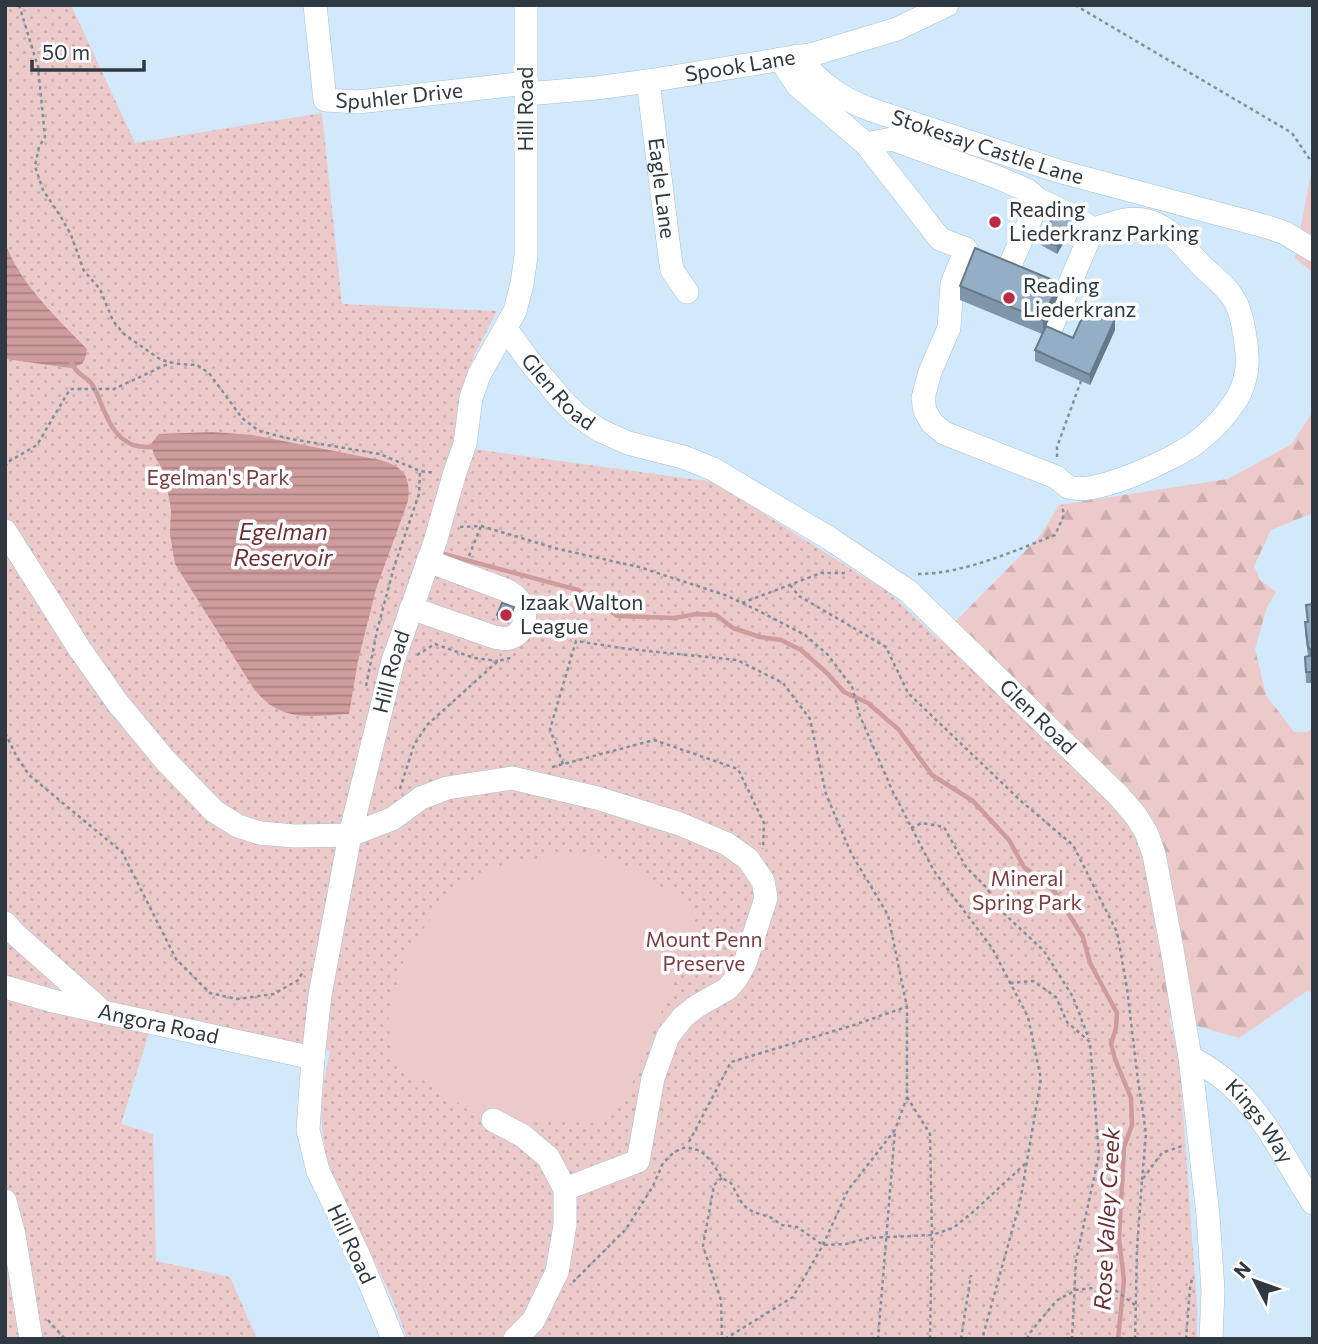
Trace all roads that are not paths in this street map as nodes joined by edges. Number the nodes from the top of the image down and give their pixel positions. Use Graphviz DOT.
graph roads {
  1 [pos="315,5"];
  2 [pos="526,5"];
  3 [pos="947,5"];
  4 [pos="789,58"];
  5 [pos="648,81"];
  6 [pos="527,89"];
  7 [pos="866,144"];
  8 [pos="1039,200"];
  9 [pos="1094,229"];
  10 [pos="966,248"];
  11 [pos="1313,250"];
  12 [pos="1010,265"];
  13 [pos="1068,288"];
  14 [pos="687,292"];
  15 [pos="506,328"];
  16 [pos="1051,328"];
  17 [pos="5,531"];
  18 [pos="428,561"];
  19 [pos="411,608"];
  20 [pos="350,835"];
  21 [pos="5,923"];
  22 [pos="5,987"];
  23 [pos="103,1012"];
  24 [pos="1190,1057"];
  25 [pos="313,1058"];
  26 [pos="493,1120"];
  27 [pos="565,1189"];
  28 [pos="5,1201"];
  29 [pos="1313,1203"];
  30 [pos="31,1339"];
  31 [pos="393,1339"];
  32 [pos="515,1339"];
  33 [pos="1211,1339"];
  1 -- 6 [label="street, Spuhler Drive"];
  2 -- 6 [label="street, Hill Road"];
  3 -- 4 [label="street, Spook Lane"];
  4 -- 5 [label="street, Spook Lane"];
  4 -- 7 [label="street"];
  4 -- 11 [label="street, Stokesay Castle Lane"];
  5 -- 6 [label="street, Spook Lane"];
  5 -- 14 [label="street, Eagle Lane"];
  6 -- 15 [label="street, Hill Road"];
  7 -- 8 [label="street"];
  7 -- 10 [label="street"];
  8 -- 9 [label="street"];
  8 -- 12 [label="street"];
  9 -- 10 [label="street"];
  9 -- 13 [label="street"];
  10 -- 12 [label="street"];
  12 -- 13 [label="street"];
  13 -- 16 [label="street"];
  15 -- 18 [label="street, Hill Road"];
  15 -- 24 [label="street, Glen Road"];
  17 -- 20 [label="street"];
  18 -- 19 [label="street, Hill Road"];
  18 -- 19 [label="street"];
  19 -- 20 [label="street, Hill Road"];
  20 -- 25 [label="street, Hill Road"];
  20 -- 27 [label="street"];
  21 -- 23 [label="street"];
  22 -- 23 [label="street, Angora Road"];
  23 -- 25 [label="street, Angora Road"];
  24 -- 29 [label="street, Kings Way"];
  24 -- 33 [label="street, Glen Road"];
  25 -- 31 [label="street, Hill Road"];
  26 -- 27 [label="street"];
  27 -- 32 [label="street"];
  28 -- 30 [label="street"];
}
